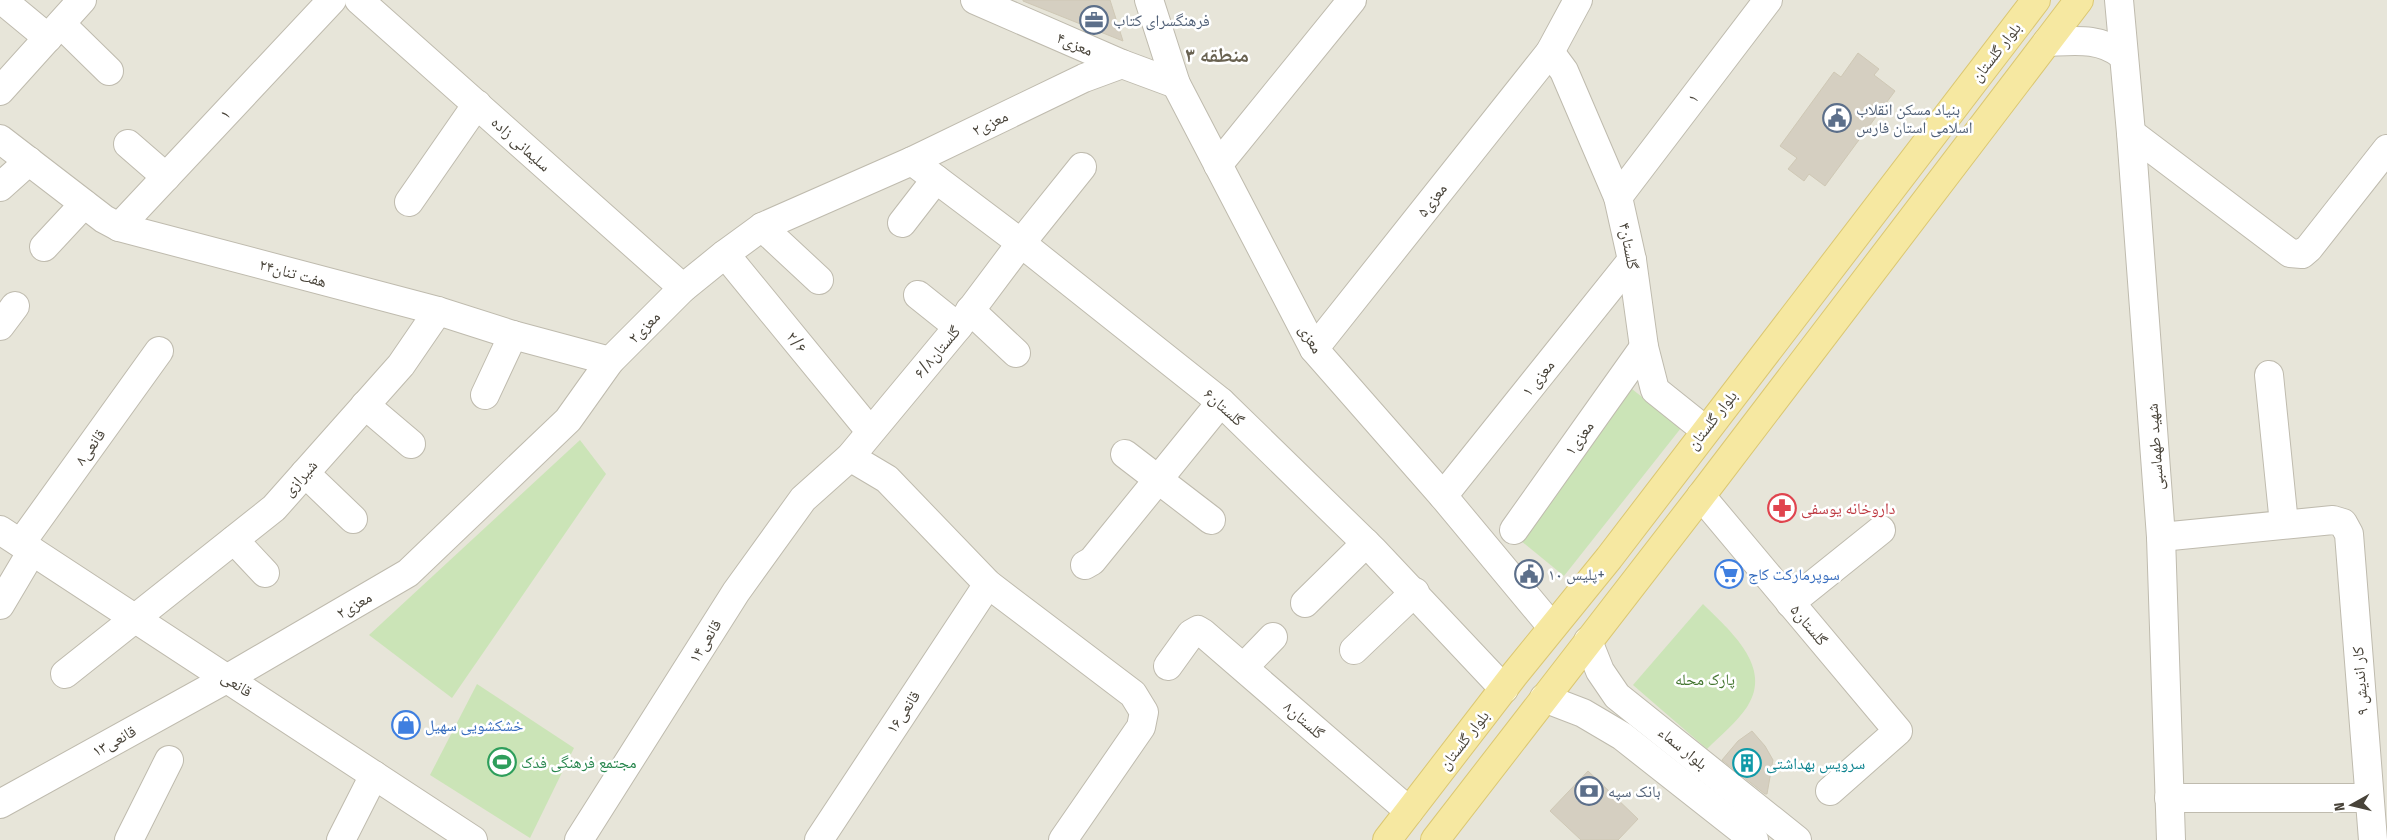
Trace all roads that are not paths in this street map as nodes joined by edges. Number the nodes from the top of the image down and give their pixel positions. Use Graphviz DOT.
graph roads {
  1 [pos="2,0"];
  2 [pos="82,0"];
  3 [pos="332,0"];
  4 [pos="975,0"];
  5 [pos="1148,0"];
  6 [pos="1352,0"];
  7 [pos="1578,0"];
  8 [pos="1768,0"];
  9 [pos="2036,0"];
  10 [pos="2079,0"];
  11 [pos="2118,0"];
  12 [pos="361,1"];
  13 [pos="54,31"];
  14 [pos="2048,42"];
  15 [pos="1550,52"];
  16 [pos="2122,55"];
  17 [pos="1122,64"];
  18 [pos="109,70"];
  19 [pos="1176,84"];
  20 [pos="0,91"];
  21 [pos="476,104"];
  22 [pos="2131,133"];
  23 [pos="0,139"];
  24 [pos="128,144"];
  25 [pos="2387,149"];
  26 [pos="29,161"];
  27 [pos="912,162"];
  28 [pos="1218,165"];
  29 [pos="1082,166"];
  30 [pos="166,177"];
  31 [pos="936,179"];
  32 [pos="0,187"];
  33 [pos="1618,197"];
  34 [pos="409,202"];
  35 [pos="84,204"];
  36 [pos="902,223"];
  37 [pos="119,227"];
  38 [pos="762,227"];
  39 [pos="1021,243"];
  40 [pos="44,247"];
  41 [pos="725,254"];
  42 [pos="1632,260"];
  43 [pos="820,280"];
  44 [pos="683,288"];
  45 [pos="918,295"];
  46 [pos="438,311"];
  47 [pos="964,319"];
  48 [pos="513,335"];
  49 [pos="1644,347"];
  50 [pos="1314,349"];
  51 [pos="159,352"];
  52 [pos="1016,353"];
  53 [pos="610,361"];
  54 [pos="2269,375"];
  55 [pos="484,395"];
  56 [pos="1221,402"];
  57 [pos="366,405"];
  58 [pos="1705,430"];
  59 [pos="870,431"];
  60 [pos="411,444"];
  61 [pos="1125,454"];
  62 [pos="850,457"];
  63 [pos="305,473"];
  64 [pos="1160,479"];
  65 [pos="1443,496"];
  66 [pos="1701,496"];
  67 [pos="1646,506"];
  68 [pos="353,519"];
  69 [pos="1211,520"];
  70 [pos="2284,524"];
  71 [pos="1676,527"];
  72 [pos="1514,530"];
  73 [pos="1881,530"];
  74 [pos="2161,537"];
  75 [pos="234,540"];
  76 [pos="17,541"];
  77 [pos="1366,543"];
  78 [pos="1086,565"];
  79 [pos="265,572"];
  80 [pos="988,584"];
  81 [pos="1414,592"];
  82 [pos="1305,603"];
  83 [pos="1790,603"];
  84 [pos="0,605"];
  85 [pos="134,617"];
  86 [pos="1552,627"];
  87 [pos="1273,637"];
  88 [pos="1588,640"];
  89 [pos="1354,650"];
  90 [pos="1168,666"];
  91 [pos="1244,667"];
  92 [pos="65,674"];
  93 [pos="228,678"];
  94 [pos="1504,689"];
  95 [pos="1544,698"];
  96 [pos="1639,713"];
  97 [pos="1622,736"];
  98 [pos="169,760"];
  99 [pos="374,775"];
  100 [pos="1830,792"];
  101 [pos="2169,798"];
  102 [pos="2369,798"];
  103 [pos="0,804"];
  104 [pos="1410,811"];
  105 [pos="129,840"];
  106 [pos="341,840"];
  107 [pos="473,840"];
  108 [pos="579,840"];
  109 [pos="818,840"];
  110 [pos="1063,840"];
  111 [pos="1387,840"];
  112 [pos="1434,840"];
  113 [pos="1754,840"];
  114 [pos="1797,840"];
  115 [pos="2172,840"];
  116 [pos="2373,840"];
  1 -- 13 [label="street"];
  2 -- 13 [label="street"];
  3 -- 30 [label="street, ۱"];
  4 -- 17 [label="street, ۴معزی"];
  5 -- 19 [label="street, معزی"];
  6 -- 28 [label="street"];
  7 -- 15 [label="street, ۵معزی"];
  8 -- 33 [label="street, ۱"];
  9 -- 58 [label="main road, بلوار گلستان"];
  10 -- 14 [label="main road"];
  11 -- 16 [label="street, شهید طهماسبی"];
  12 -- 21 [label="street, سلیمانی زاده"];
  13 -- 18 [label="street"];
  13 -- 20 [label="street"];
  14 -- 16 [label="street"];
  14 -- 66 [label="main road"];
  15 -- 33 [label="street, گلستان۴"];
  15 -- 50 [label="street, ۵معزی"];
  16 -- 22 [label="street, شهید طهماسبی"];
  17 -- 19 [label="street, ۴معزی"];
  17 -- 27 [label="street, ۲معزی"];
  19 -- 28 [label="street, معزی"];
  21 -- 34 [label="street"];
  21 -- 44 [label="street, سلیمانی زاده"];
  22 -- 25 [label="street"];
  22 -- 74 [label="street, شهید طهماسبی"];
  23 -- 26 [label="street, هفت تنان۲۴"];
  24 -- 30 [label="street"];
  26 -- 32 [label="street"];
  26 -- 35 [label="street, هفت تنان۲۴"];
  27 -- 31 [label="street, گلستان۶"];
  27 -- 38 [label="street, ۲معزی"];
  28 -- 50 [label="street, معزی"];
  29 -- 39 [label="street, ۶/۸گلستان"];
  30 -- 37 [label="street, ۱"];
  31 -- 36 [label="street"];
  31 -- 39 [label="street, گلستان۶"];
  33 -- 42 [label="street, گلستان۴"];
  35 -- 37 [label="street, هفت تنان۲۴"];
  35 -- 40 [label="street"];
  37 -- 46 [label="street, هفت تنان۲۴"];
  38 -- 41 [label="street, ۲معزی"];
  38 -- 43 [label="street"];
  39 -- 47 [label="street, ۶/۸گلستان"];
  39 -- 56 [label="street, گلستان۶"];
  41 -- 44 [label="street, ۲معزی"];
  41 -- 59 [label="street, ۲/۶"];
  42 -- 49 [label="street, گلستان۴"];
  42 -- 65 [label="street, معزی ۱"];
  44 -- 53 [label="street, ۲معزی"];
  45 -- 47 [label="street"];
  46 -- 48 [label="street, هفت تنان۲۴"];
  46 -- 57 [label="street, شیرازی"];
  47 -- 52 [label="street"];
  47 -- 59 [label="street, ۶/۸گلستان"];
  48 -- 53 [label="street, هفت تنان۲۴"];
  48 -- 55 [label="street"];
  49 -- 58 [label="street, گلستان۴"];
  49 -- 72 [label="street, ۱معزی"];
  50 -- 65 [label="street, معزی"];
  51 -- 76 [label="street, ۸قانعی"];
  53 -- 93 [label="street, ۲معزی"];
  54 -- 70 [label="street"];
  56 -- 64 [label="street"];
  56 -- 77 [label="street, گلستان۶"];
  57 -- 60 [label="street"];
  57 -- 63 [label="street, شیرازی"];
  58 -- 67 [label="main road, بلوار گلستان"];
  59 -- 62 [label="street, ۶/۸گلستان"];
  61 -- 64 [label="street"];
  62 -- 80 [label="street"];
  62 -- 108 [label="street, ۱۴قانعی"];
  63 -- 68 [label="street"];
  63 -- 75 [label="street, شیرازی"];
  64 -- 69 [label="street"];
  64 -- 78 [label="street"];
  65 -- 86 [label="street, معزی"];
  66 -- 71 [label="main road"];
  66 -- 83 [label="street, گلستان۵"];
  67 -- 71 [label="main road"];
  67 -- 86 [label="main road, بلوار گلستان"];
  70 -- 74 [label="street"];
  70 -- 102 [label="street, ۹ کار اندیش"];
  71 -- 88 [label="main road"];
  73 -- 83 [label="street"];
  74 -- 101 [label="street, شهید طهماسبی"];
  75 -- 79 [label="street"];
  75 -- 85 [label="street, شیرازی"];
  76 -- 84 [label="street, ۸قانعی"];
  76 -- 85 [label="street, قانعی"];
  77 -- 81 [label="street, گلستان۶"];
  77 -- 82 [label="street"];
  80 -- 109 [label="street, ۱۶قانعی"];
  80 -- 110 [label="street"];
  81 -- 89 [label="street"];
  81 -- 94 [label="street, گلستان۶"];
  83 -- 100 [label="street, گلستان۵"];
  85 -- 92 [label="street, شیرازی"];
  85 -- 93 [label="street, قانعی"];
  86 -- 94 [label="main road, بلوار گلستان"];
  87 -- 91 [label="street"];
  88 -- 95 [label="main road"];
  88 -- 96 [label="street, بلوار سماء"];
  90 -- 91 [label="street, گلستان۸"];
  91 -- 104 [label="street, گلستان۸"];
  93 -- 99 [label="street, قانعی"];
  93 -- 103 [label="street, ۱۳قانعی"];
  94 -- 104 [label="main road, بلوار گلستان"];
  95 -- 97 [label="street, بلوار سماء"];
  95 -- 112 [label="main road"];
  96 -- 97 [label="street"];
  96 -- 114 [label="street, بلوار سماء"];
  97 -- 113 [label="street, بلوار سماء"];
  98 -- 105 [label="street"];
  99 -- 106 [label="street"];
  99 -- 107 [label="street, قانعی"];
  101 -- 102 [label="street"];
  101 -- 115 [label="street, شهید طهماسبی"];
  102 -- 116 [label="street, ۹ کار اندیش"];
  104 -- 111 [label="main road, بلوار گلستان"];
}
